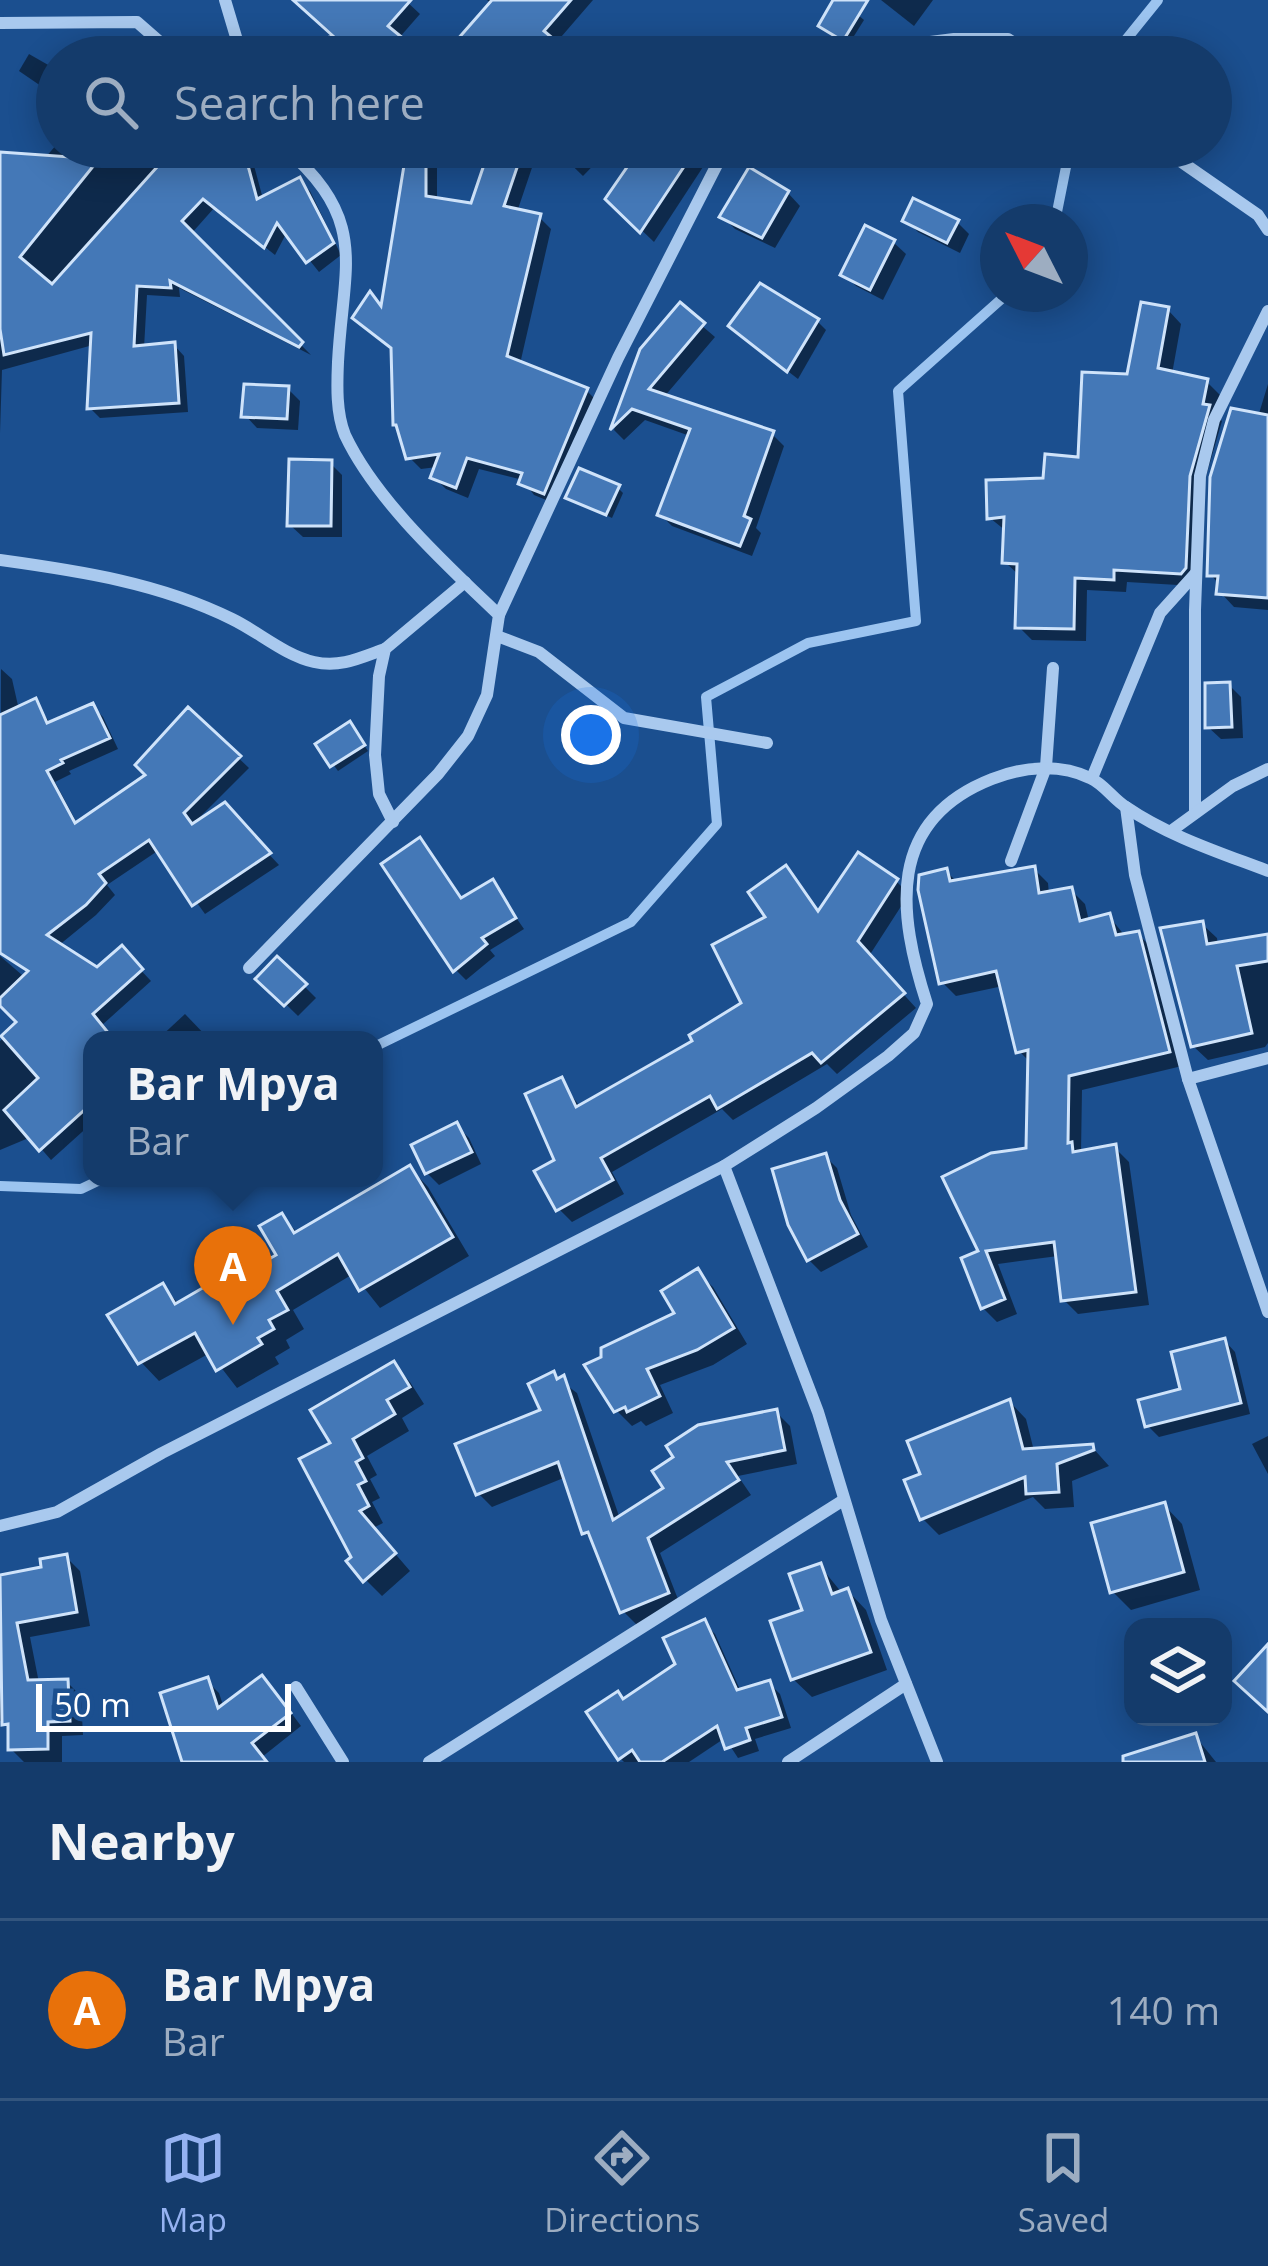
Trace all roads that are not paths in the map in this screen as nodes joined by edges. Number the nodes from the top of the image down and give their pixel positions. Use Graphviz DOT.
graph roads {
  1 [pos="225,0"];
  2 [pos="0,23"];
  3 [pos="153,36"];
  4 [pos="236,36"];
  5 [pos="305,168"];
  6 [pos="715,168"];
  7 [pos="1190,168"];
  8 [pos="1268,230"];
  9 [pos="1268,311"];
  10 [pos="0,560"];
  11 [pos="1196,573"];
  12 [pos="465,582"];
  13 [pos="499,615"];
  14 [pos="497,636"];
  15 [pos="385,649"];
  16 [pos="1053,668"];
  17 [pos="767,743"];
  18 [pos="1046,766"];
  19 [pos="1268,769"];
  20 [pos="1092,778"];
  21 [pos="1126,807"];
  22 [pos="1196,813"];
  23 [pos="393,822"];
  24 [pos="1171,831"];
  25 [pos="1011,861"];
  26 [pos="1268,871"];
  27 [pos="249,968"];
  28 [pos="1268,1058"];
  29 [pos="1188,1079"];
  30 [pos="724,1166"];
  31 [pos="1268,1312"];
  32 [pos="842,1501"];
  33 [pos="0,1526"];
  34 [pos="906,1684"];
  35 [pos="296,1688"];
  36 [pos="343,1762"];
  37 [pos="429,1762"];
  38 [pos="788,1762"];
  39 [pos="937,1762"];
  1 -- 4 [label="street"];
  2 -- 3 [label="street"];
  5 -- 12 [label="street"];
  6 -- 13 [label="street"];
  7 -- 8 [label="street"];
  9 -- 11 [label="street"];
  10 -- 15 [label="street"];
  11 -- 20 [label="street"];
  11 -- 22 [label="street"];
  12 -- 13 [label="street"];
  12 -- 15 [label="street"];
  13 -- 14 [label="street"];
  14 -- 17 [label="street"];
  14 -- 23 [label="street"];
  15 -- 23 [label="street"];
  16 -- 18 [label="street"];
  18 -- 20 [label="street"];
  18 -- 25 [label="street"];
  18 -- 30 [label="street"];
  19 -- 22 [label="street"];
  20 -- 21 [label="street"];
  21 -- 24 [label="street"];
  21 -- 29 [label="street"];
  22 -- 24 [label="street"];
  23 -- 27 [label="street"];
  24 -- 26 [label="street"];
  28 -- 29 [label="street"];
  29 -- 31 [label="street"];
  30 -- 32 [label="street"];
  30 -- 33 [label="street"];
  32 -- 34 [label="street"];
  32 -- 37 [label="street"];
  34 -- 38 [label="street"];
  34 -- 39 [label="street"];
  35 -- 36 [label="street"];
}
